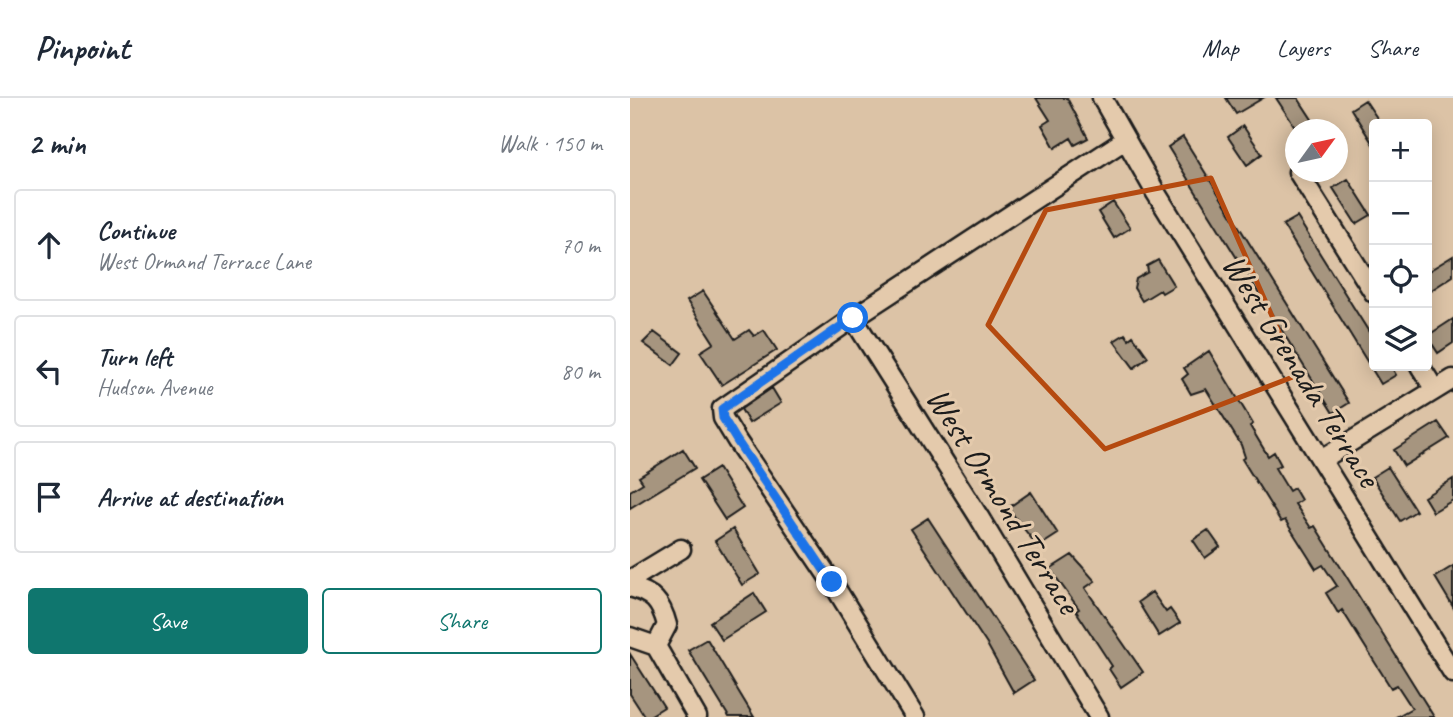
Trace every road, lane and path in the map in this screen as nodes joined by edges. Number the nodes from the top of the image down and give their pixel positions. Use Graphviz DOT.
graph roads {
  1 [pos="1102,98"];
  2 [pos="1125,140"];
  3 [pos="1304,182"];
  4 [pos="1369,285"];
  5 [pos="853,318"];
  6 [pos="1423,371"];
  7 [pos="1453,379"];
  8 [pos="1435,390"];
  9 [pos="1321,460"];
  10 [pos="681,549"];
  11 [pos="630,580"];
  12 [pos="630,587"];
  13 [pos="630,637"];
  14 [pos="656,646"];
  15 [pos="1453,673"];
  16 [pos="697,717"];
  17 [pos="915,717"];
  18 [pos="1100,717"];
  1 -- 2 [label="street, West Grenada Terrace"];
  2 -- 5 [label="street"];
  2 -- 9 [label="street, West Grenada Terrace"];
  3 -- 4 [label="street"];
  5 -- 17 [label="street"];
  5 -- 18 [label="street, West Ormond Terrace"];
  6 -- 8 [label="street"];
  7 -- 8 [label="street"];
  8 -- 9 [label="street"];
  9 -- 15 [label="street, West Grenada Terrace"];
  10 -- 11 [label="street"];
  12 -- 14 [label="street"];
  13 -- 14 [label="street"];
  14 -- 16 [label="street"];
}
